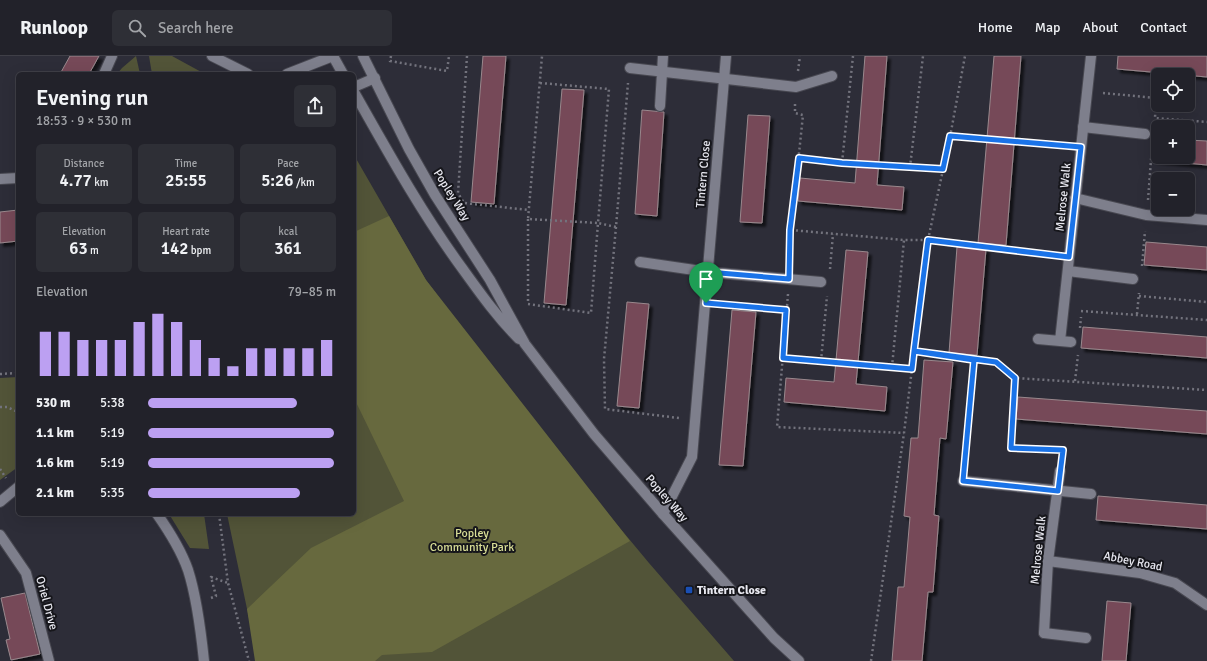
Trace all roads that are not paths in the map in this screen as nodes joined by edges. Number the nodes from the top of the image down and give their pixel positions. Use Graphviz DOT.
graph roads {
  1 [pos="112,56"];
  2 [pos="212,56"];
  3 [pos="333,56"];
  4 [pos="364,56"];
  5 [pos="663,56"];
  6 [pos="726,56"];
  7 [pos="1091,56"];
  8 [pos="630,68"];
  9 [pos="662,70"];
  10 [pos="105,72"];
  11 [pos="244,72"];
  12 [pos="292,72"];
  13 [pos="342,72"];
  14 [pos="832,76"];
  15 [pos="375,78"];
  16 [pos="724,79"];
  17 [pos="356,86"];
  18 [pos="356,95"];
  19 [pos="660,106"];
  20 [pos="1083,127"];
  21 [pos="1145,134"];
  22 [pos="16,178"];
  23 [pos="0,179"];
  24 [pos="1076,198"];
  25 [pos="1207,220"];
  26 [pos="640,262"];
  27 [pos="1068,271"];
  28 [pos="708,272"];
  29 [pos="1133,279"];
  30 [pos="822,282"];
  31 [pos="1038,339"];
  32 [pos="1060,341"];
  33 [pos="1072,342"];
  34 [pos="525,344"];
  35 [pos="1060,470"];
  36 [pos="963,481"];
  37 [pos="16,489"];
  38 [pos="1058,491"];
  39 [pos="1091,494"];
  40 [pos="0,502"];
  41 [pos="663,514"];
  42 [pos="158,516"];
  43 [pos="0,535"];
  44 [pos="1048,561"];
  45 [pos="1207,605"];
  46 [pos="1086,638"];
  47 [pos="49,661"];
  48 [pos="204,661"];
  49 [pos="799,661"];
  1 -- 10 [label="street"];
  2 -- 11 [label="street"];
  3 -- 12 [label="street"];
  3 -- 13 [label="street"];
  4 -- 15 [label="street, Popley Way"];
  5 -- 9 [label="street"];
  6 -- 16 [label="street, Tintern Close"];
  7 -- 20 [label="street, Melrose Walk"];
  8 -- 9 [label="street"];
  9 -- 16 [label="street"];
  9 -- 19 [label="street"];
  14 -- 16 [label="street"];
  15 -- 17 [label="street"];
  15 -- 34 [label="street, Popley Way"];
  16 -- 28 [label="street, Tintern Close"];
  18 -- 34 [label="street, Popley Way"];
  20 -- 21 [label="street"];
  20 -- 24 [label="street, Melrose Walk"];
  22 -- 23 [label="street"];
  24 -- 25 [label="street"];
  24 -- 27 [label="street, Melrose Walk"];
  26 -- 28 [label="street"];
  27 -- 29 [label="street"];
  27 -- 32 [label="street, Melrose Walk"];
  28 -- 30 [label="street"];
  28 -- 41 [label="street, Tintern Close"];
  31 -- 32 [label="street"];
  32 -- 33 [label="street"];
  34 -- 41 [label="street, Popley Way"];
  35 -- 38 [label="street, Melrose Walk"];
  36 -- 38 [label="street"];
  37 -- 40 [label="street"];
  38 -- 39 [label="street"];
  38 -- 44 [label="street, Melrose Walk"];
  41 -- 49 [label="street, Popley Way"];
  42 -- 48 [label="street"];
  43 -- 47 [label="street, Oriel Drive"];
  44 -- 45 [label="street, Abbey Road"];
  44 -- 46 [label="street, Melrose Walk"];
}
